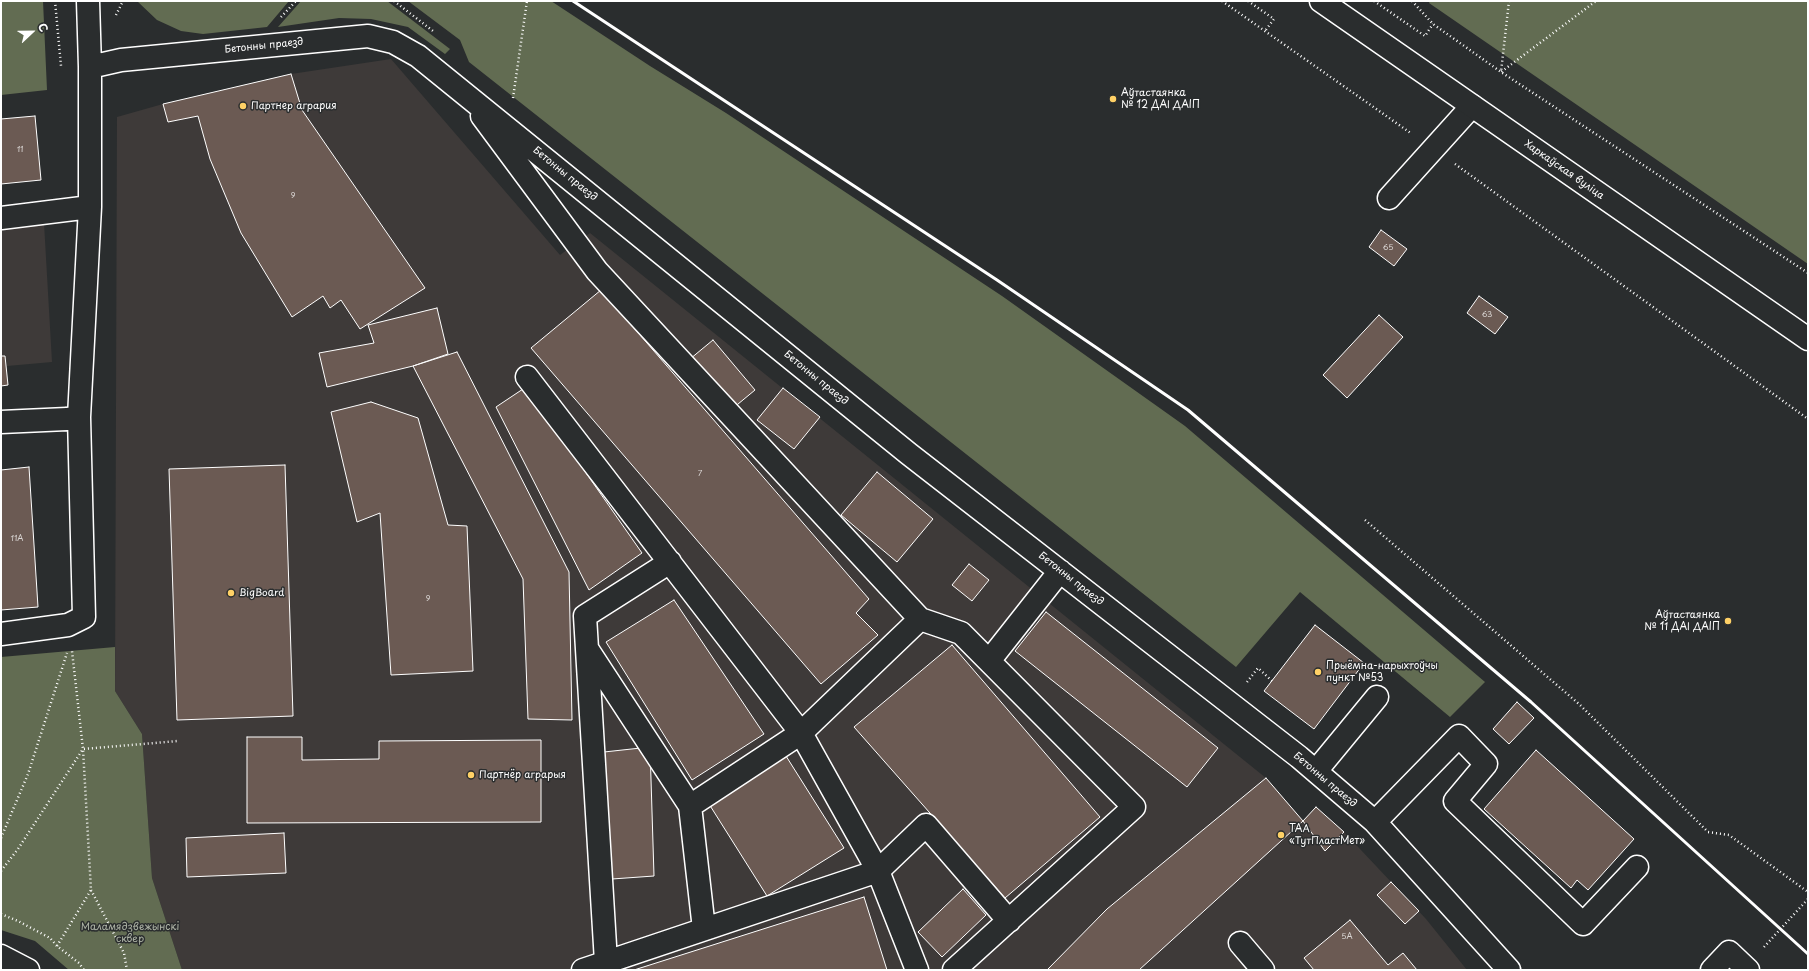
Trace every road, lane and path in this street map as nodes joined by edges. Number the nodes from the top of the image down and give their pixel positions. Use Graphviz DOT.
graph roads {
  1 [pos="88,1"];
  2 [pos="527,1"];
  3 [pos="1222,1"];
  4 [pos="1248,1"];
  5 [pos="1321,1"];
  6 [pos="1374,1"];
  7 [pos="1412,1"];
  8 [pos="1509,1"];
  9 [pos="1596,1"];
  10 [pos="1433,24"];
  11 [pos="1265,31"];
  12 [pos="90,67"];
  13 [pos="1501,72"];
  14 [pos="462,89"];
  15 [pos="1472,106"];
  16 [pos="508,127"];
  17 [pos="1433,149"];
  18 [pos="1389,198"];
  19 [pos="90,207"];
  20 [pos="1,218"];
  21 [pos="1808,273"];
  22 [pos="1808,339"];
  23 [pos="527,377"];
  24 [pos="78,417"];
  25 [pos="1808,419"];
  26 [pos="1,422"];
  27 [pos="1365,520"];
  28 [pos="670,562"];
  29 [pos="1060,571"];
  30 [pos="920,619"];
  31 [pos="1,634"];
  32 [pos="588,649"];
  33 [pos="989,661"];
  34 [pos="1272,680"];
  35 [pos="1243,687"];
  36 [pos="1377,697"];
  37 [pos="801,733"];
  38 [pos="178,741"];
  39 [pos="83,749"];
  40 [pos="1316,771"];
  41 [pos="690,806"];
  42 [pos="1376,822"];
  43 [pos="1,838"];
  44 [pos="1637,867"];
  45 [pos="1,870"];
  46 [pos="878,871"];
  47 [pos="91,890"];
  48 [pos="1808,892"];
  49 [pos="1808,899"];
  50 [pos="1,914"];
  51 [pos="1008,921"];
  52 [pos="704,929"];
  53 [pos="1240,943"];
  54 [pos="57,946"];
  55 [pos="1762,950"];
  56 [pos="1,956"];
  57 [pos="606,962"];
  58 [pos="28,970"];
  59 [pos="84,970"];
  60 [pos="127,970"];
  61 [pos="583,970"];
  62 [pos="917,970"];
  63 [pos="954,970"];
  64 [pos="1263,970"];
  65 [pos="1509,970"];
  66 [pos="1712,970"];
  67 [pos="1748,970"];
  1 -- 12 [label="street"];
  2 -- 16 [label="path"];
  3 -- 11 [label="path"];
  4 -- 11 [label="path"];
  5 -- 15 [label="street, Харкаўская вуліца"];
  6 -- 10 [label="path"];
  7 -- 10 [label="path"];
  8 -- 13 [label="path"];
  9 -- 13 [label="path"];
  10 -- 13 [label="path"];
  11 -- 17 [label="path"];
  12 -- 14 [label="street, Бетонны праезд"];
  12 -- 19 [label="street"];
  13 -- 21 [label="path"];
  14 -- 16 [label="street, Бетонны праезд"];
  14 -- 30 [label="street"];
  15 -- 17 [label="street"];
  15 -- 22 [label="street, Харкаўская вуліца"];
  16 -- 29 [label="street, Бетонны праезд"];
  17 -- 18 [label="street"];
  17 -- 25 [label="path"];
  19 -- 20 [label="street"];
  19 -- 24 [label="street"];
  23 -- 28 [label="street"];
  24 -- 26 [label="street"];
  24 -- 31 [label="street"];
  27 -- 48 [label="path"];
  28 -- 32 [label="street"];
  28 -- 37 [label="street"];
  29 -- 33 [label="street"];
  29 -- 40 [label="street, Бетонны праезд"];
  30 -- 33 [label="street"];
  30 -- 37 [label="street"];
  32 -- 41 [label="street"];
  32 -- 57 [label="street"];
  33 -- 51 [label="street"];
  34 -- 35 [label="path"];
  36 -- 40 [label="street"];
  37 -- 41 [label="street"];
  37 -- 46 [label="street"];
  38 -- 39 [label="path"];
  39 -- 43 [label="path"];
  39 -- 45 [label="path"];
  39 -- 47 [label="path"];
  40 -- 42 [label="street, Бетонны праезд"];
  41 -- 52 [label="street"];
  42 -- 44 [label="street"];
  42 -- 65 [label="street, Бетонны праезд"];
  46 -- 51 [label="street"];
  46 -- 52 [label="street"];
  46 -- 62 [label="street"];
  47 -- 54 [label="path"];
  47 -- 60 [label="path"];
  49 -- 55 [label="path"];
  50 -- 54 [label="path"];
  51 -- 63 [label="street"];
  52 -- 57 [label="street"];
  53 -- 64 [label="street"];
  54 -- 59 [label="path"];
  56 -- 58 [label="street"];
  57 -- 61 [label="street"];
  66 -- 67 [label="street"];
}
